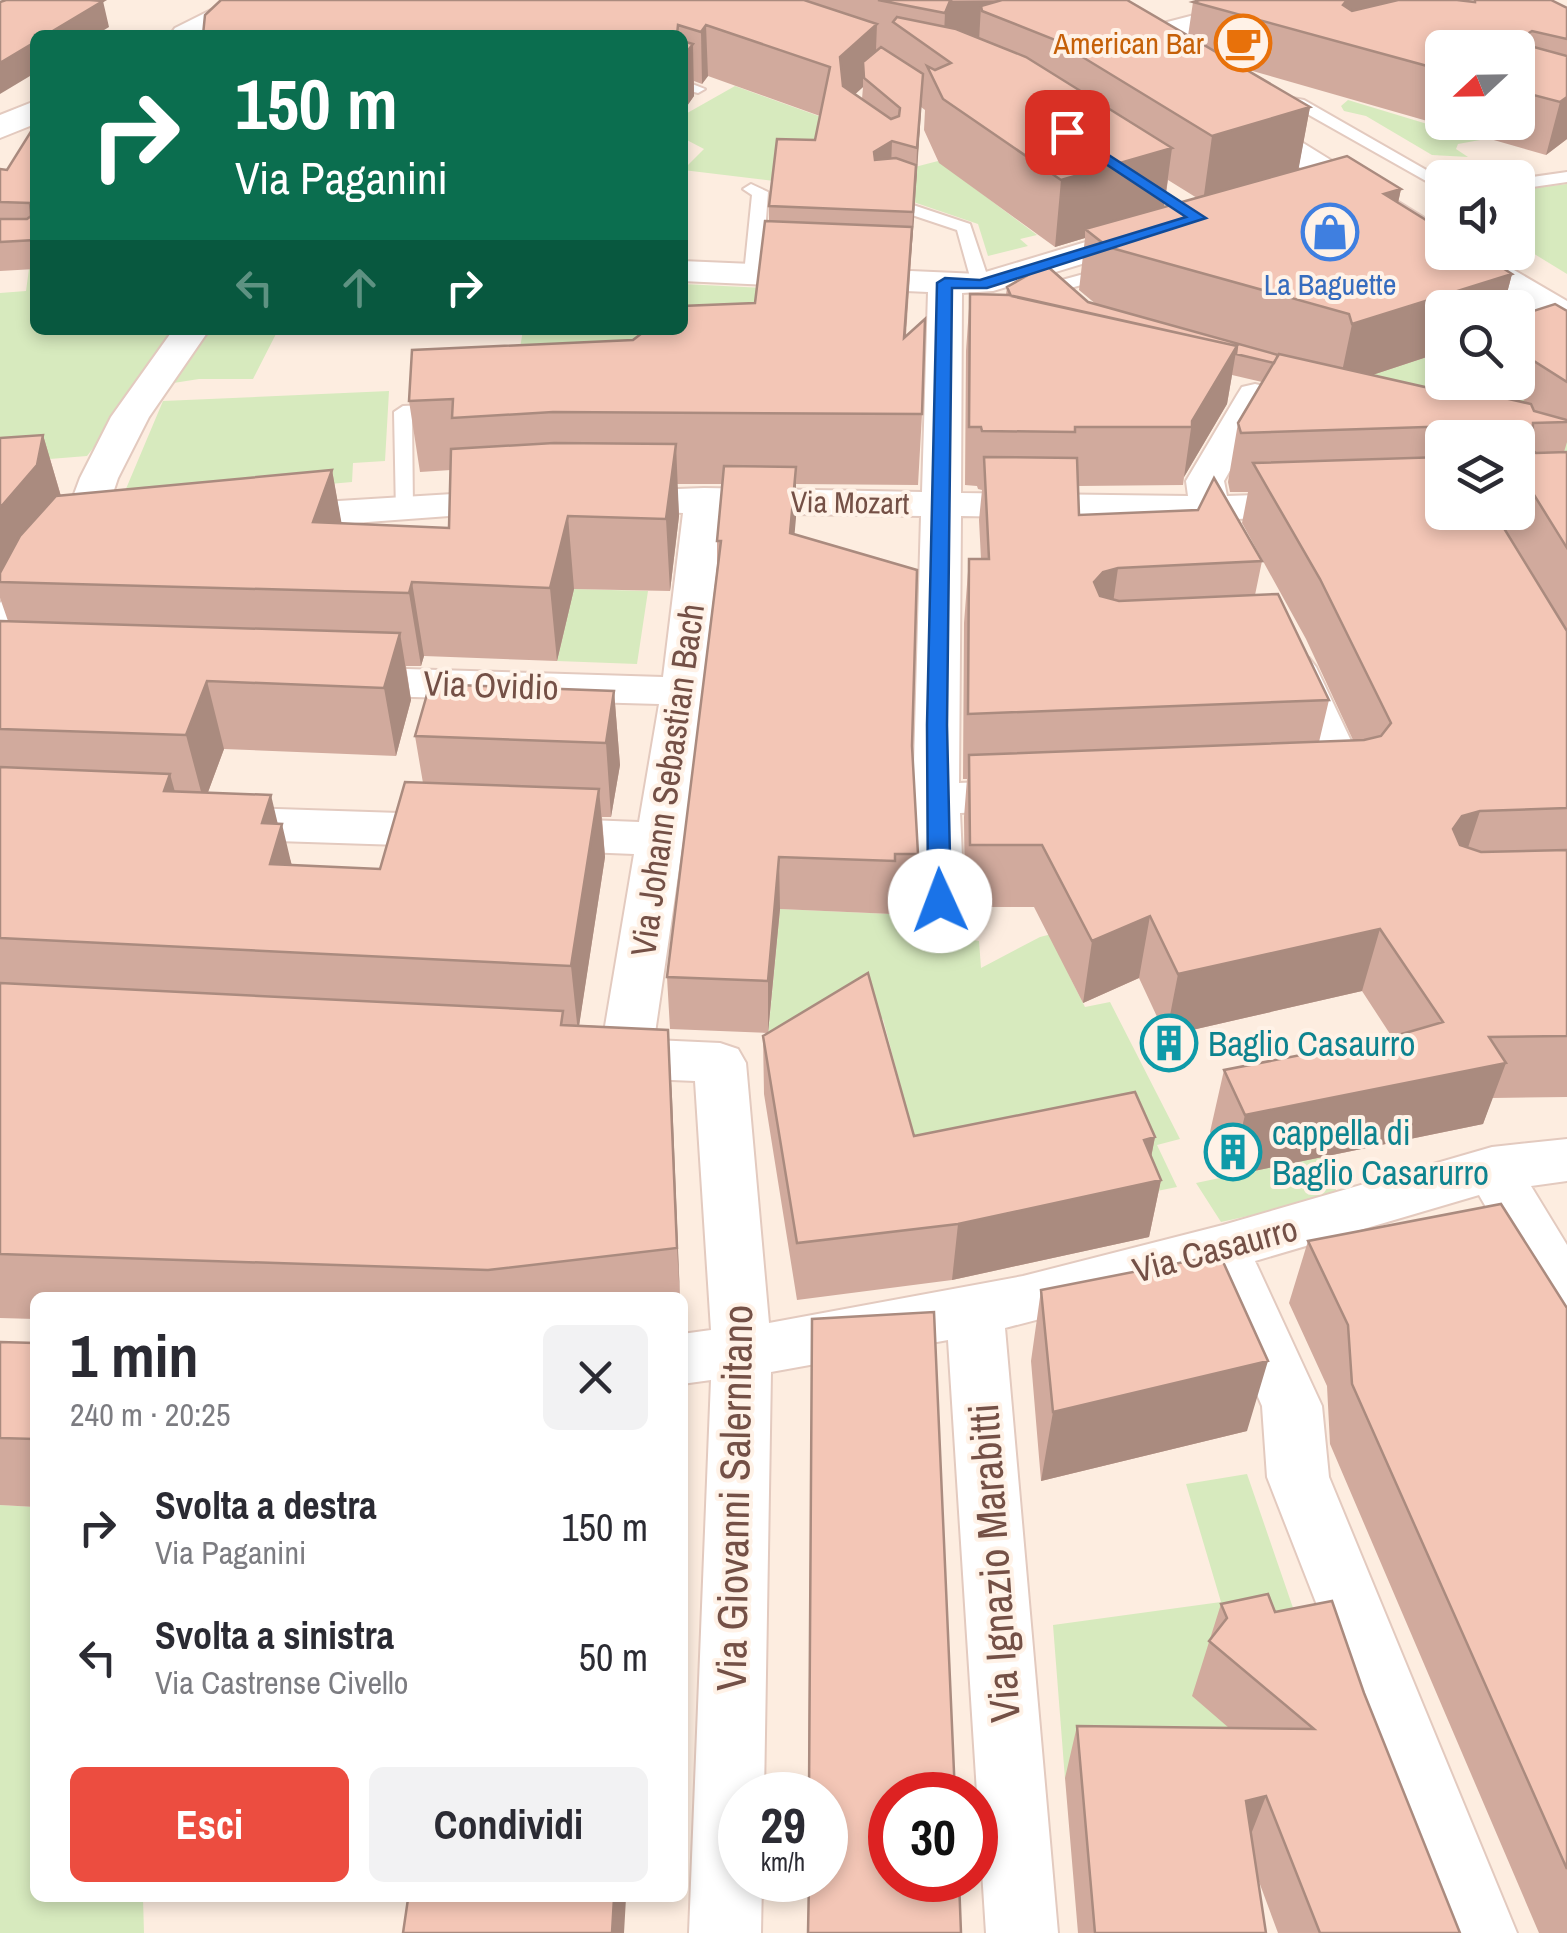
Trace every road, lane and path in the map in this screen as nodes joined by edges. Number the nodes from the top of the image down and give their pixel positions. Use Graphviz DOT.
graph roads {
  1 [pos="254,0"];
  2 [pos="1288,0"];
  3 [pos="1060,14"];
  4 [pos="196,30"];
  5 [pos="1239,97"];
  6 [pos="30,113"];
  7 [pos="0,128"];
  8 [pos="1425,175"];
  9 [pos="1567,177"];
  10 [pos="1535,182"];
  11 [pos="1301,186"];
  12 [pos="1359,188"];
  13 [pos="751,189"];
  14 [pos="1425,206"];
  15 [pos="882,209"];
  16 [pos="1180,223"];
  17 [pos="1425,232"];
  18 [pos="1133,265"];
  19 [pos="1502,270"];
  20 [pos="688,271"];
  21 [pos="753,274"];
  22 [pos="1048,277"];
  23 [pos="963,284"];
  24 [pos="1082,306"];
  25 [pos="1567,315"];
  26 [pos="187,335"];
  27 [pos="1254,394"];
  28 [pos="461,409"];
  29 [pos="704,500"];
  30 [pos="1425,502"];
  31 [pos="939,503"];
  32 [pos="1210,508"];
  33 [pos="403,509"];
  34 [pos="236,520"];
  35 [pos="1246,574"];
  36 [pos="10,603"];
  37 [pos="1272,635"];
  38 [pos="0,646"];
  39 [pos="312,680"];
  40 [pos="682,691"];
  41 [pos="1289,785"];
  42 [pos="1074,794"];
  43 [pos="936,798"];
  44 [pos="175,821"];
  45 [pos="661,838"];
  46 [pos="940,901"];
  47 [pos="547,1054"];
  48 [pos="625,1058"];
  49 [pos="1567,1160"];
  50 [pos="1492,1169"];
  51 [pos="1221,1249"];
  52 [pos="1567,1294"];
  53 [pos="974,1313"];
  54 [pos="712,1356"];
  55 [pos="725,1933"];
  56 [pos="1022,1933"];
  57 [pos="1481,1933"];
  1 -- 4 [label="street"];
  2 -- 3 [label="street"];
  5 -- 8 [label="lane"];
  5 -- 12 [label="street"];
  5 -- 12 [label="street"];
  6 -- 7 [label="street"];
  9 -- 10 [label="lane"];
  11 -- 12 [label="street"];
  12 -- 14 [label="street"];
  12 -- 17 [label="street"];
  13 -- 21 [label="lane"];
  15 -- 23 [label="lane"];
  16 -- 22 [label="street"];
  18 -- 22 [label="lane"];
  19 -- 25 [label="street"];
  20 -- 21 [label="street"];
  21 -- 23 [label="street"];
  22 -- 23 [label="street"];
  22 -- 24 [label="lane"];
  23 -- 31 [label="street"];
  26 -- 36 [label="street"];
  27 -- 32 [label="street"];
  28 -- 33 [label="lane"];
  29 -- 31 [label="street, Via Mozart"];
  29 -- 33 [label="street, Via Mozart"];
  29 -- 40 [label="street, Via Johann Sebastian Bach"];
  30 -- 32 [label="street, Via Mozart"];
  31 -- 32 [label="street, Via Mozart"];
  31 -- 43 [label="street"];
  32 -- 35 [label="street"];
  33 -- 34 [label="street, Via Mozart"];
  36 -- 38 [label="street"];
  37 -- 41 [label="street"];
  39 -- 40 [label="street, Via Ovidio"];
  40 -- 45 [label="street, Via Johann Sebastian Bach"];
  42 -- 43 [label="street"];
  43 -- 46 [label="street"];
  44 -- 45 [label="street"];
  45 -- 48 [label="street, Via Johann Sebastian Bach"];
  47 -- 48 [label="street"];
  48 -- 54 [label="street, Via Giovanni Salernitano"];
  49 -- 50 [label="street, Via Casaurro"];
  50 -- 51 [label="street, Via Casaurro"];
  50 -- 52 [label="street"];
  51 -- 53 [label="street, Via Casaurro"];
  51 -- 57 [label="street"];
  53 -- 54 [label="street, Via Casaurro"];
  53 -- 56 [label="street, Via Ignazio Marabitti"];
  54 -- 55 [label="street, Via Giovanni Salernitano"];
}
